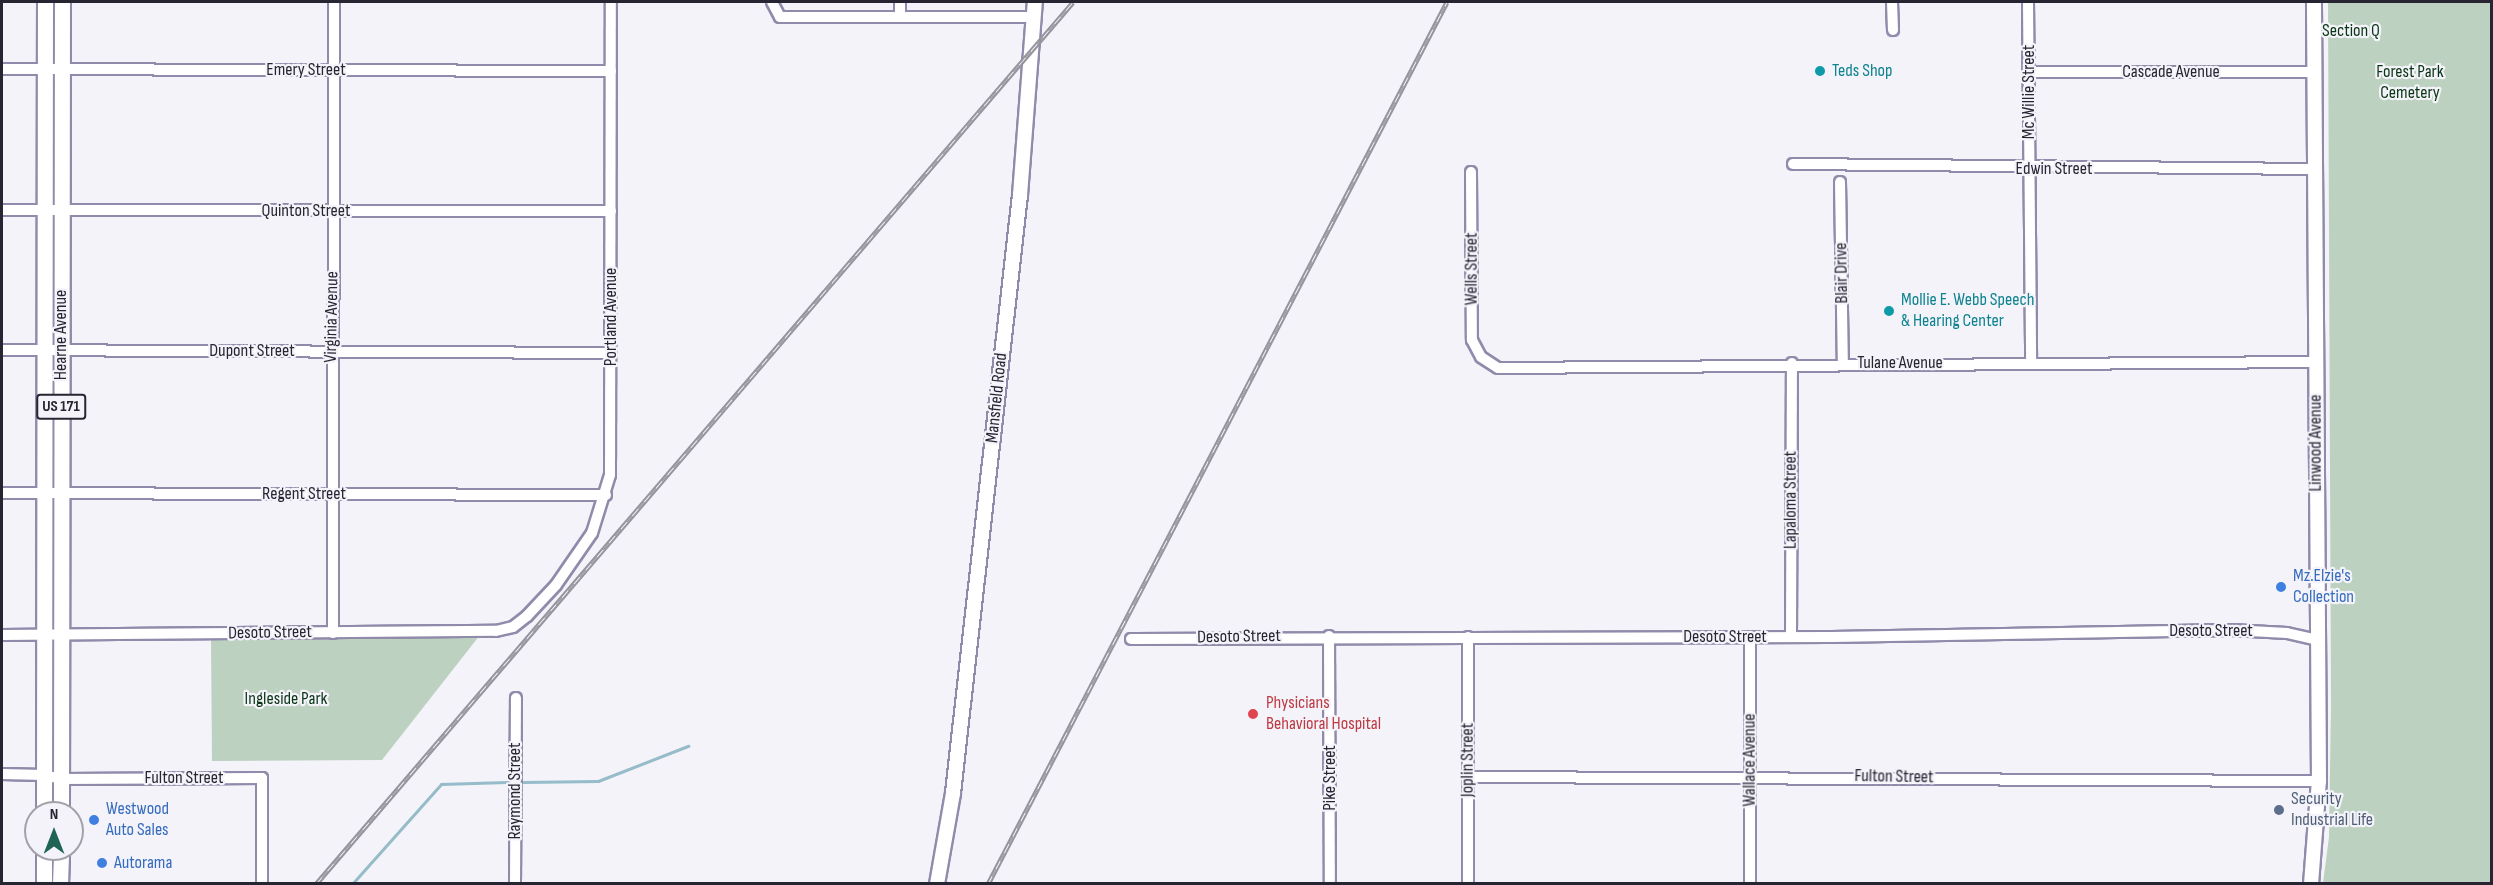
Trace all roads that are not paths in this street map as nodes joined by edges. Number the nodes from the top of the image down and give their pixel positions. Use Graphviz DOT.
graph roads {
  1 [pos="45,2"];
  2 [pos="62,2"];
  3 [pos="334,2"];
  4 [pos="611,2"];
  5 [pos="772,2"];
  6 [pos="900,2"];
  7 [pos="1035,2"];
  8 [pos="1892,2"];
  9 [pos="2028,2"];
  10 [pos="2314,2"];
  11 [pos="1034,16"];
  12 [pos="900,17"];
  13 [pos="1893,30"];
  14 [pos="2,69"];
  15 [pos="45,69"];
  16 [pos="62,69"];
  17 [pos="333,70"];
  18 [pos="611,71"];
  19 [pos="2028,72"];
  20 [pos="2314,72"];
  21 [pos="1793,164"];
  22 [pos="2029,169"];
  23 [pos="2315,169"];
  24 [pos="1471,172"];
  25 [pos="1840,183"];
  26 [pos="2,210"];
  27 [pos="45,210"];
  28 [pos="62,210"];
  29 [pos="333,211"];
  30 [pos="611,211"];
  31 [pos="44,350"];
  32 [pos="2,351"];
  33 [pos="61,351"];
  34 [pos="332,352"];
  35 [pos="611,353"];
  36 [pos="1486,362"];
  37 [pos="2316,362"];
  38 [pos="1792,363"];
  39 [pos="1844,363"];
  40 [pos="2031,363"];
  41 [pos="2,493"];
  42 [pos="44,493"];
  43 [pos="61,493"];
  44 [pos="330,494"];
  45 [pos="606,495"];
  46 [pos="533,610"];
  47 [pos="333,633"];
  48 [pos="2,635"];
  49 [pos="44,635"];
  50 [pos="61,635"];
  51 [pos="1329,636"];
  52 [pos="1468,637"];
  53 [pos="1750,637"];
  54 [pos="1791,637"];
  55 [pos="1131,639"];
  56 [pos="2317,640"];
  57 [pos="516,698"];
  58 [pos="2,774"];
  59 [pos="44,775"];
  60 [pos="1751,776"];
  61 [pos="1468,777"];
  62 [pos="61,779"];
  63 [pos="2319,781"];
  64 [pos="953,793"];
  65 [pos="44,801"];
  66 [pos="61,801"];
  67 [pos="44,861"];
  68 [pos="61,861"];
  69 [pos="44,884"];
  70 [pos="60,884"];
  71 [pos="262,884"];
  72 [pos="515,884"];
  73 [pos="937,884"];
  74 [pos="945,884"];
  75 [pos="1330,884"];
  76 [pos="1468,884"];
  77 [pos="1750,884"];
  78 [pos="2311,884"];
  1 -- 15 [label="main road, Hearne Avenue / US 171"];
  2 -- 16 [label="main road, Hearne Avenue / US 171"];
  3 -- 17 [label="street, Virginia Avenue"];
  4 -- 18 [label="street, Portland Avenue"];
  5 -- 12 [label="street"];
  6 -- 12 [label="street"];
  7 -- 11 [label="main road, Mansfield Road"];
  8 -- 13 [label="street"];
  9 -- 19 [label="street, Mc Willie Street"];
  10 -- 20 [label="main road, Linwood Avenue"];
  11 -- 12 [label="street"];
  11 -- 64 [label="main road, Mansfield Road"];
  14 -- 15 [label="street, Emery Street"];
  15 -- 16 [label="street, Emery Street"];
  15 -- 27 [label="main road, Hearne Avenue / US 171"];
  16 -- 17 [label="street, Emery Street"];
  16 -- 28 [label="main road, Hearne Avenue / US 171"];
  17 -- 18 [label="street, Emery Street"];
  17 -- 29 [label="street, Virginia Avenue"];
  18 -- 30 [label="street, Portland Avenue"];
  19 -- 20 [label="street, Cascade Avenue"];
  19 -- 22 [label="street, Mc Willie Street"];
  20 -- 23 [label="main road, Linwood Avenue"];
  21 -- 22 [label="street, Edwin Street"];
  22 -- 23 [label="street, Edwin Street"];
  22 -- 40 [label="street, Mc Willie Street"];
  23 -- 37 [label="main road, Linwood Avenue"];
  24 -- 36 [label="street, Wells Street"];
  25 -- 39 [label="street, Blair Drive"];
  26 -- 27 [label="street, Quinton Street"];
  27 -- 28 [label="street, Quinton Street"];
  27 -- 31 [label="main road, Hearne Avenue / US 171"];
  28 -- 29 [label="street, Quinton Street"];
  28 -- 33 [label="main road, Hearne Avenue / US 171"];
  29 -- 30 [label="street, Quinton Street"];
  29 -- 34 [label="street, Virginia Avenue"];
  30 -- 35 [label="street, Portland Avenue"];
  31 -- 32 [label="street, Dupont Street"];
  31 -- 33 [label="street, Dupont Street"];
  31 -- 42 [label="main road, Hearne Avenue / US 171"];
  33 -- 34 [label="street, Dupont Street"];
  33 -- 43 [label="main road, Hearne Avenue / US 171"];
  34 -- 35 [label="street, Dupont Street"];
  34 -- 44 [label="street, Virginia Avenue"];
  35 -- 45 [label="street, Portland Avenue"];
  36 -- 38 [label="street, Tulane Avenue"];
  37 -- 40 [label="street, Tulane Avenue"];
  37 -- 56 [label="main road, Linwood Avenue"];
  38 -- 39 [label="street, Tulane Avenue"];
  38 -- 54 [label="street, Lapaloma Street"];
  39 -- 40 [label="street, Tulane Avenue"];
  41 -- 42 [label="street, Regent Street"];
  42 -- 43 [label="street, Regent Street"];
  42 -- 49 [label="main road, Hearne Avenue / US 171"];
  43 -- 44 [label="street, Regent Street"];
  43 -- 50 [label="main road, Hearne Avenue / US 171"];
  44 -- 45 [label="street, Regent Street"];
  44 -- 47 [label="street, Virginia Avenue"];
  45 -- 46 [label="street, Portland Avenue"];
  46 -- 47 [label="street, Desoto Street"];
  47 -- 50 [label="street, Desoto Street"];
  48 -- 49 [label="street, Desoto Street"];
  49 -- 50 [label="street, Desoto Street"];
  49 -- 59 [label="main road, Hearne Avenue / US 171"];
  50 -- 62 [label="main road, Hearne Avenue / US 171"];
  51 -- 52 [label="street, Desoto Street"];
  51 -- 55 [label="street, Desoto Street"];
  51 -- 75 [label="street, Pike Street"];
  52 -- 53 [label="street, Desoto Street"];
  52 -- 61 [label="street, Joplin Street"];
  53 -- 54 [label="street, Desoto Street"];
  53 -- 60 [label="street, Wallace Avenue"];
  54 -- 56 [label="street, Desoto Street"];
  56 -- 63 [label="main road, Linwood Avenue"];
  57 -- 72 [label="street, Raymond Street"];
  58 -- 59 [label="street, Fulton Street"];
  59 -- 62 [label="street, Fulton Street"];
  59 -- 65 [label="main road, Hearne Avenue / US 171"];
  60 -- 61 [label="street, Fulton Street"];
  60 -- 63 [label="street, Fulton Street"];
  60 -- 77 [label="street, Wallace Avenue"];
  61 -- 76 [label="street, Joplin Street"];
  62 -- 66 [label="main road, Hearne Avenue / US 171"];
  62 -- 71 [label="street, Fulton Street"];
  63 -- 78 [label="main road, Linwood Avenue"];
  64 -- 73 [label="main road, Mansfield Road"];
  64 -- 74 [label="main road, Mansfield Road"];
  67 -- 69 [label="main road"];
  68 -- 70 [label="main road"];
}
